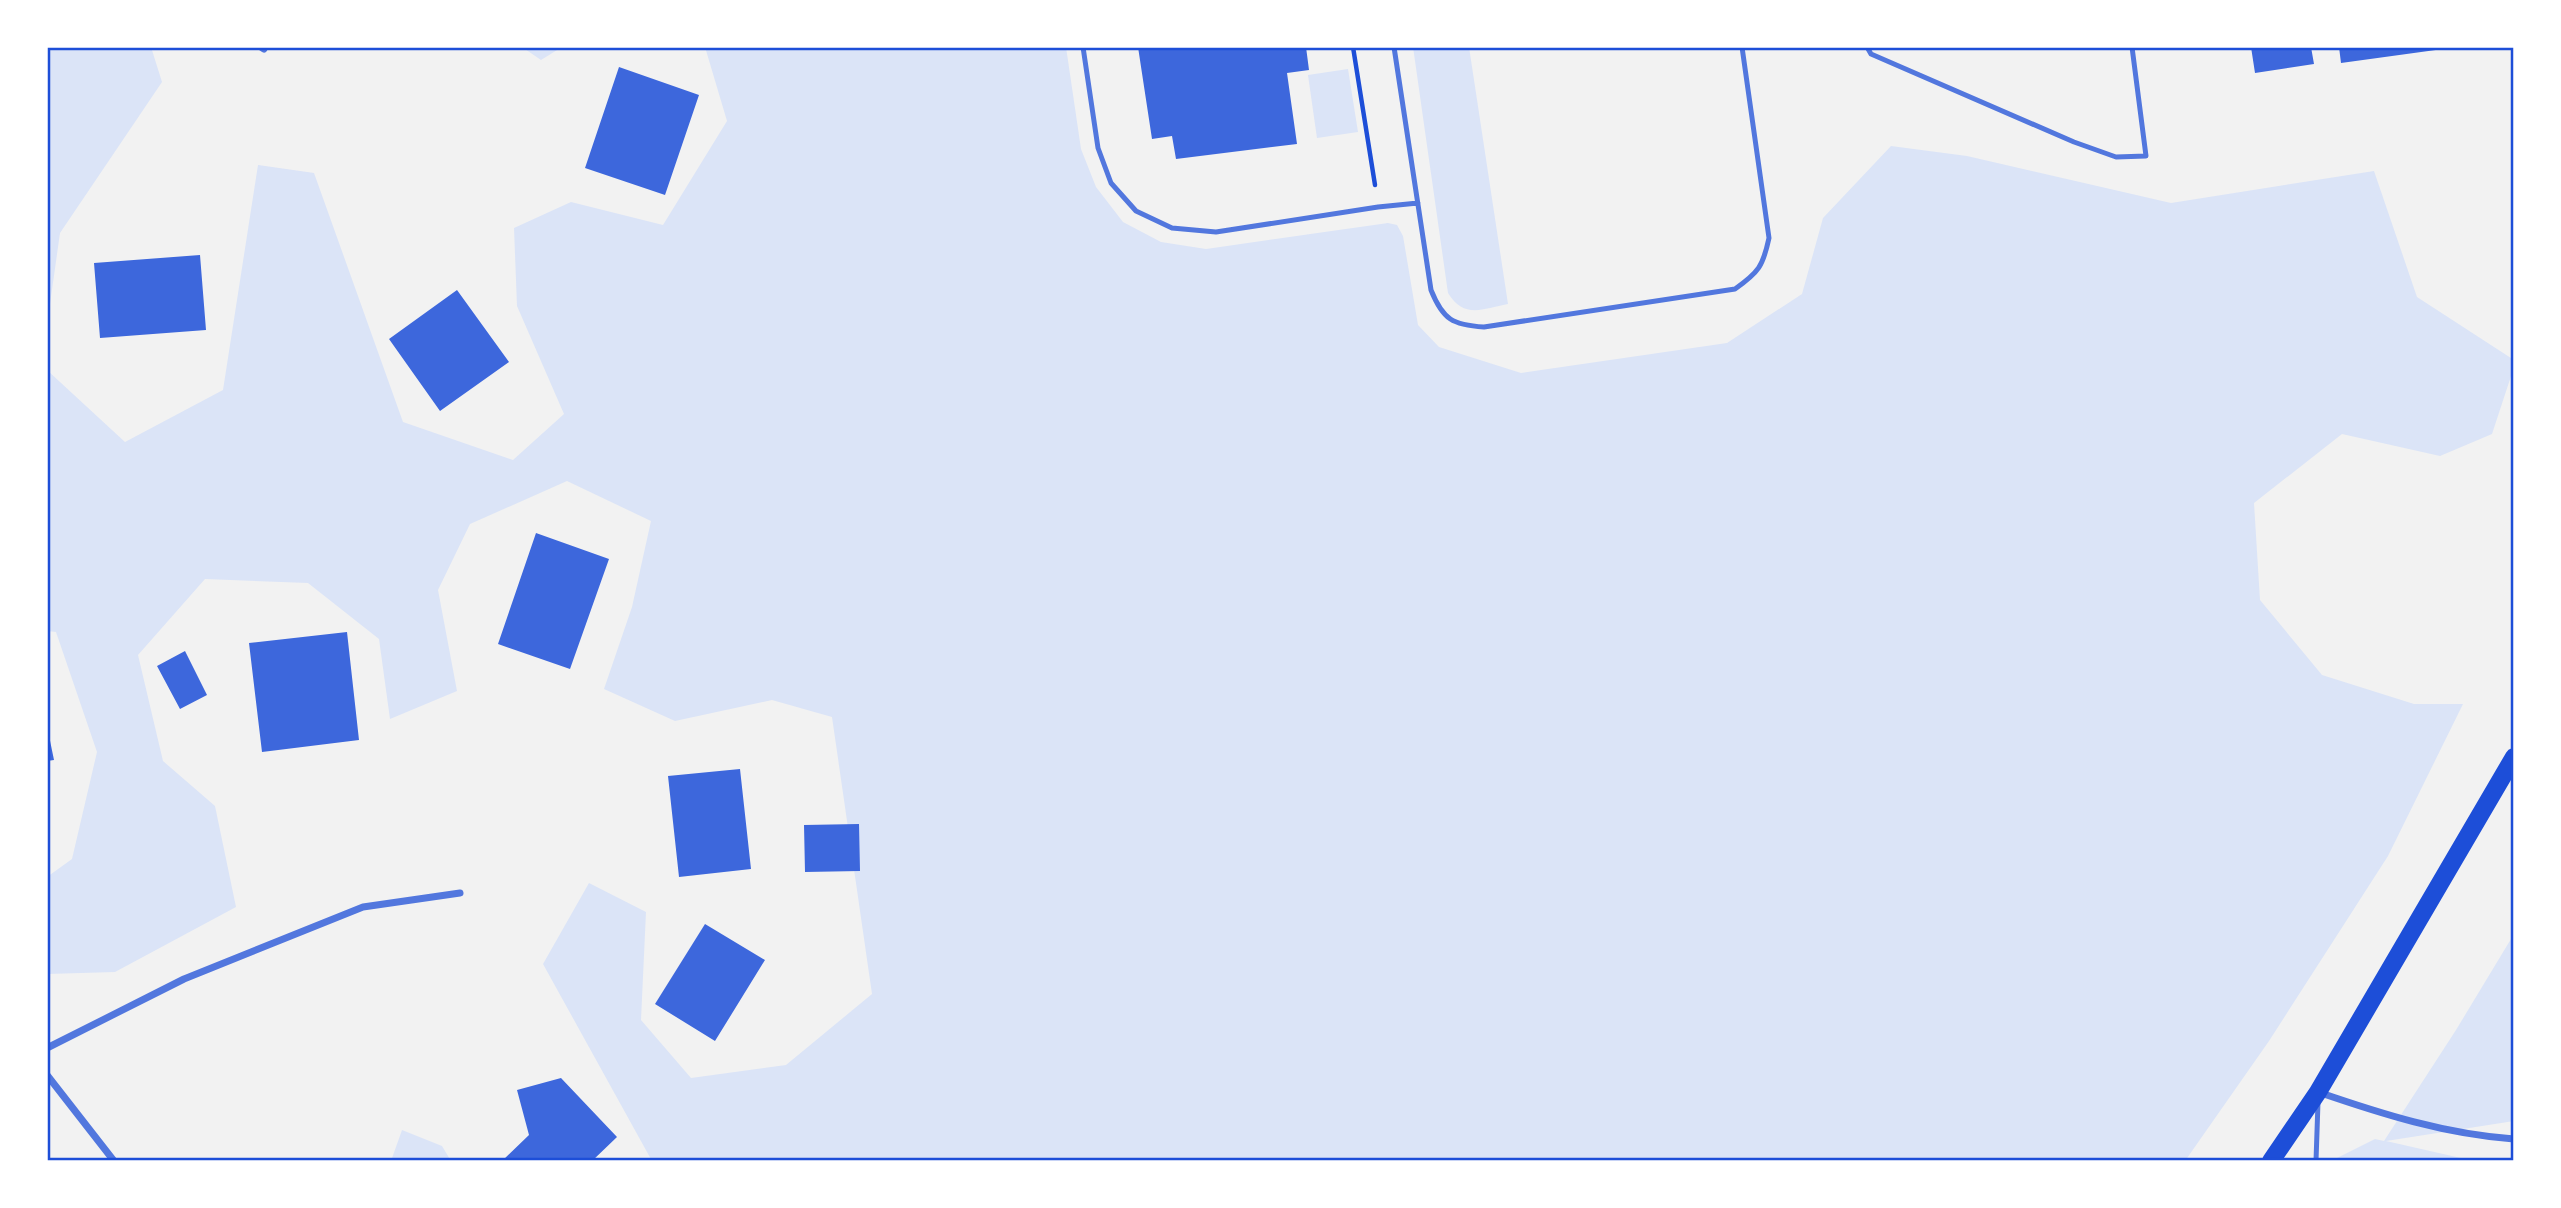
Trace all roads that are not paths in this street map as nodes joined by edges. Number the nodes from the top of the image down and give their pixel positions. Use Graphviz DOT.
graph roads {
  1 [pos="1083,47"];
  2 [pos="1394,47"];
  3 [pos="1742,47"];
  4 [pos="1867,47"];
  5 [pos="2132,47"];
  6 [pos="1418,203"];
  7 [pos="2514,757"];
  8 [pos="460,893"];
  9 [pos="47,1048"];
  10 [pos="47,1075"];
  11 [pos="2318,1091"];
  12 [pos="2514,1139"];
  13 [pos="114,1161"];
  14 [pos="2271,1161"];
  15 [pos="2316,1161"];
  1 -- 6 [label="lane"];
  2 -- 6 [label="lane"];
  3 -- 6 [label="lane"];
  4 -- 5 [label="lane"];
  7 -- 11 [label="main road"];
  8 -- 9 [label="street"];
  10 -- 13 [label="street"];
  11 -- 12 [label="street"];
  11 -- 14 [label="main road"];
  11 -- 15 [label="lane"];
}
